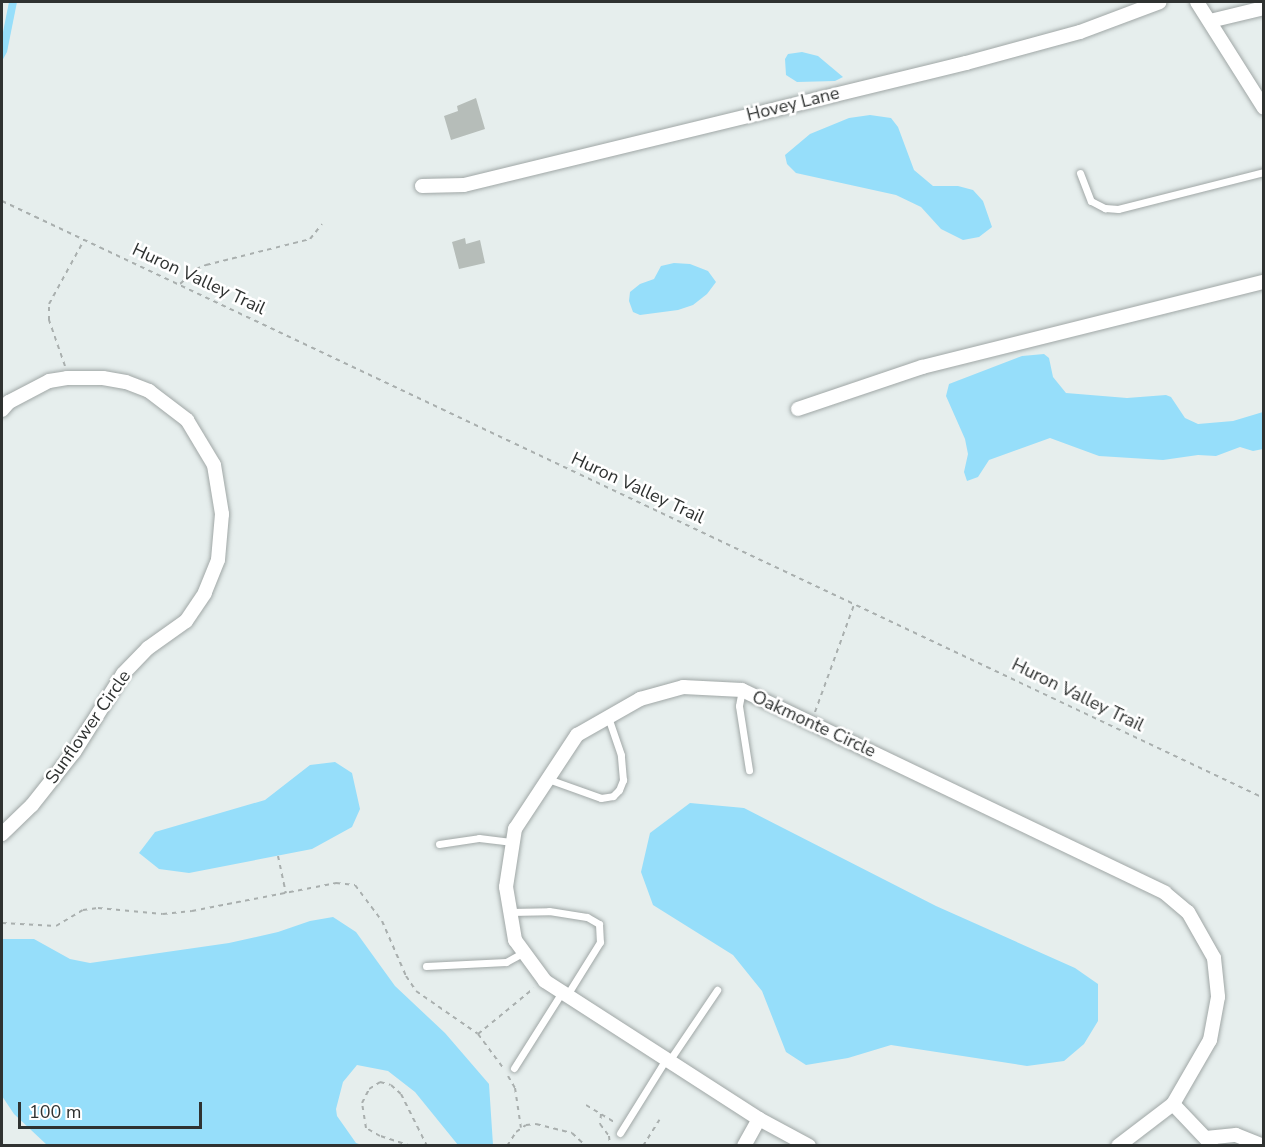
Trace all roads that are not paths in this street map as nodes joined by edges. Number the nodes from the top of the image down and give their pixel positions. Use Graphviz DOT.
graph roads {
  1 [pos="1160,2"];
  2 [pos="1197,2"];
  3 [pos="1263,8"];
  4 [pos="1210,21"];
  5 [pos="1263,108"];
  6 [pos="1080,172"];
  7 [pos="1263,172"];
  8 [pos="422,186"];
  9 [pos="1263,282"];
  10 [pos="798,409"];
  11 [pos="2,410"];
  12 [pos="742,690"];
  13 [pos="608,717"];
  14 [pos="749,770"];
  15 [pos="548,779"];
  16 [pos="2,834"];
  17 [pos="513,842"];
  18 [pos="439,844"];
  19 [pos="510,912"];
  20 [pos="524,952"];
  21 [pos="426,966"];
  22 [pos="717,990"];
  23 [pos="564,993"];
  24 [pos="668,1060"];
  25 [pos="514,1068"];
  26 [pos="1173,1104"];
  27 [pos="759,1119"];
  28 [pos="622,1130"];
  29 [pos="1209,1142"];
  30 [pos="744,1146"];
  31 [pos="809,1146"];
  32 [pos="1118,1146"];
  33 [pos="1263,1146"];
  1 -- 8 [label="street, Hovey Lane"];
  2 -- 4 [label="street"];
  3 -- 4 [label="street"];
  4 -- 5 [label="street"];
  6 -- 7 [label="lane"];
  9 -- 10 [label="street"];
  11 -- 16 [label="street, Sunflower Circle"];
  12 -- 13 [label="street, Oakmonte Circle"];
  12 -- 14 [label="lane"];
  12 -- 26 [label="street, Oakmonte Circle"];
  13 -- 15 [label="street, Oakmonte Circle"];
  13 -- 15 [label="lane"];
  15 -- 17 [label="street, Oakmonte Circle"];
  17 -- 18 [label="lane"];
  17 -- 19 [label="street, Oakmonte Circle"];
  19 -- 20 [label="street, Oakmonte Circle"];
  19 -- 23 [label="lane"];
  20 -- 21 [label="lane"];
  20 -- 23 [label="street, Oakmonte Circle"];
  22 -- 24 [label="lane"];
  23 -- 24 [label="street, Oakmonte Circle"];
  23 -- 25 [label="lane"];
  24 -- 27 [label="street, Oakmonte Circle"];
  24 -- 28 [label="lane"];
  26 -- 29 [label="street"];
  26 -- 32 [label="street, Oakmonte Circle"];
  27 -- 30 [label="street"];
  27 -- 31 [label="street, Oakmonte Circle"];
  29 -- 33 [label="street"];
}
